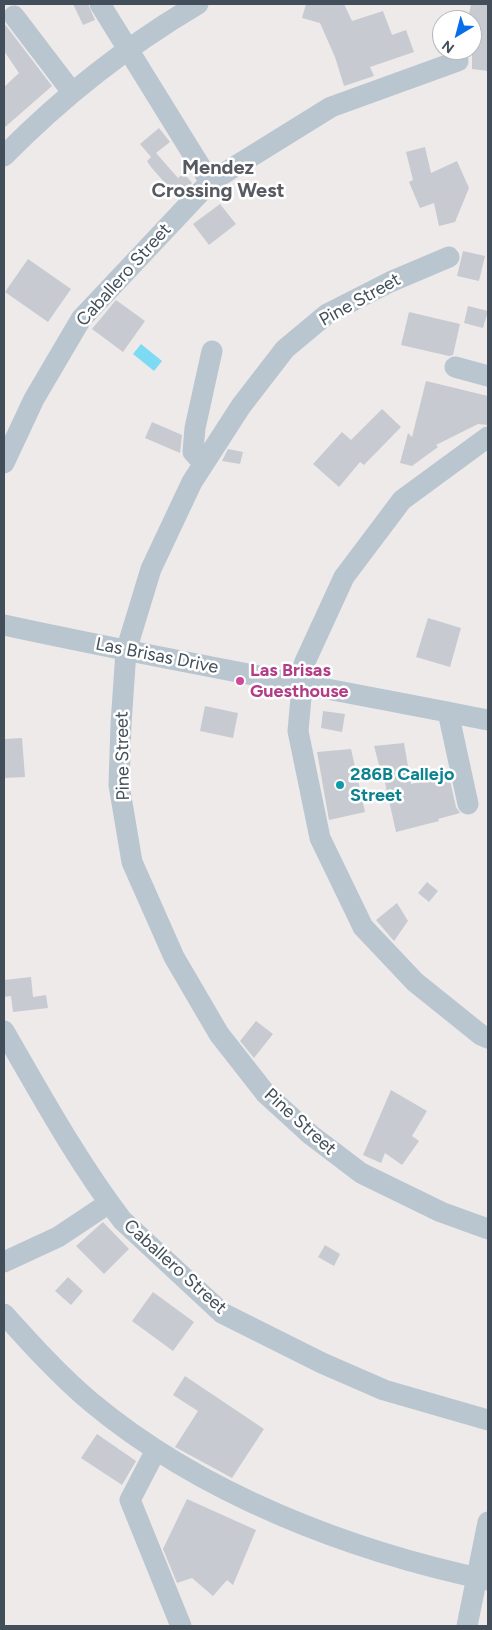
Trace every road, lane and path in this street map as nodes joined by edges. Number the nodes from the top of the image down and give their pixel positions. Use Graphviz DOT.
graph roads {
  1 [pos="100,4"];
  2 [pos="198,4"];
  3 [pos="14,16"];
  4 [pos="128,48"];
  5 [pos="458,61"];
  6 [pos="72,92"];
  7 [pos="4,156"];
  8 [pos="210,182"];
  9 [pos="449,257"];
  10 [pos="212,351"];
  11 [pos="455,367"];
  12 [pos="488,376"];
  13 [pos="488,437"];
  14 [pos="4,462"];
  15 [pos="204,464"];
  16 [pos="4,625"];
  17 [pos="126,651"];
  18 [pos="301,682"];
  19 [pos="448,712"];
  20 [pos="488,720"];
  21 [pos="468,804"];
  22 [pos="4,1031"];
  23 [pos="488,1038"];
  24 [pos="109,1203"];
  25 [pos="488,1229"];
  26 [pos="4,1262"];
  27 [pos="4,1314"];
  28 [pos="488,1420"];
  29 [pos="156,1450"];
  30 [pos="488,1522"];
  31 [pos="483,1578"];
  32 [pos="181,1626"];
  33 [pos="467,1626"];
  1 -- 4 [label="street"];
  2 -- 4 [label="street"];
  3 -- 6 [label="street"];
  4 -- 6 [label="street"];
  4 -- 8 [label="street"];
  5 -- 8 [label="street, Caballero Street"];
  6 -- 7 [label="street"];
  8 -- 14 [label="street, Caballero Street"];
  9 -- 15 [label="street, Pine Street"];
  10 -- 15 [label="street"];
  11 -- 12 [label="street"];
  13 -- 18 [label="street"];
  15 -- 17 [label="street, Pine Street"];
  16 -- 17 [label="street, Las Brisas Drive"];
  17 -- 18 [label="street, Las Brisas Drive"];
  17 -- 25 [label="street, Pine Street"];
  18 -- 19 [label="street, Las Brisas Drive"];
  18 -- 23 [label="street"];
  19 -- 20 [label="street, Las Brisas Drive"];
  19 -- 21 [label="street"];
  22 -- 24 [label="street, Caballero Street"];
  24 -- 26 [label="street"];
  24 -- 28 [label="street, Caballero Street"];
  27 -- 29 [label="street"];
  29 -- 31 [label="street"];
  29 -- 32 [label="street"];
  30 -- 31 [label="street"];
  31 -- 33 [label="street"];
}
